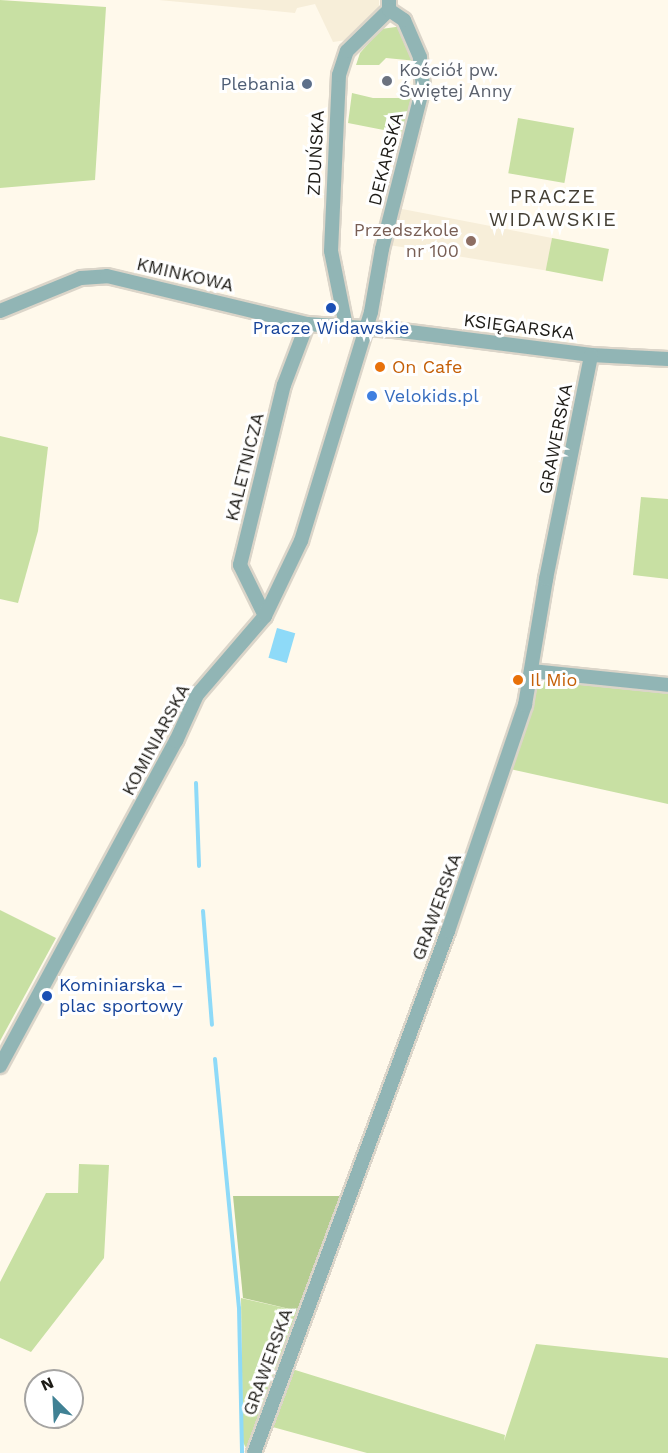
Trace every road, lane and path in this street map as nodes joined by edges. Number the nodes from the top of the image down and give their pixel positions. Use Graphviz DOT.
graph roads {
  1 [pos="389,5"];
  2 [pos="0,311"];
  3 [pos="346,326"];
  4 [pos="365,327"];
  5 [pos="305,328"];
  6 [pos="591,354"];
  7 [pos="668,359"];
  8 [pos="266,616"];
  9 [pos="531,671"];
  10 [pos="668,685"];
  11 [pos="0,1066"];
  12 [pos="254,1453"];
  1 -- 3 [label="street, ZDUŃSKA"];
  1 -- 4 [label="street, DEKARSKA"];
  2 -- 5 [label="street, KMINKOWA"];
  3 -- 4 [label="street, KMINKOWA"];
  3 -- 5 [label="street, KMINKOWA"];
  4 -- 6 [label="street, KSIĘGARSKA"];
  4 -- 8 [label="street, KOMINIARSKA"];
  5 -- 8 [label="street, KALETNICZA"];
  6 -- 7 [label="street, KSIĘGARSKA"];
  6 -- 9 [label="street, GRAWERSKA"];
  8 -- 11 [label="street, KOMINIARSKA"];
  9 -- 10 [label="street"];
  9 -- 12 [label="street, GRAWERSKA"];
}
